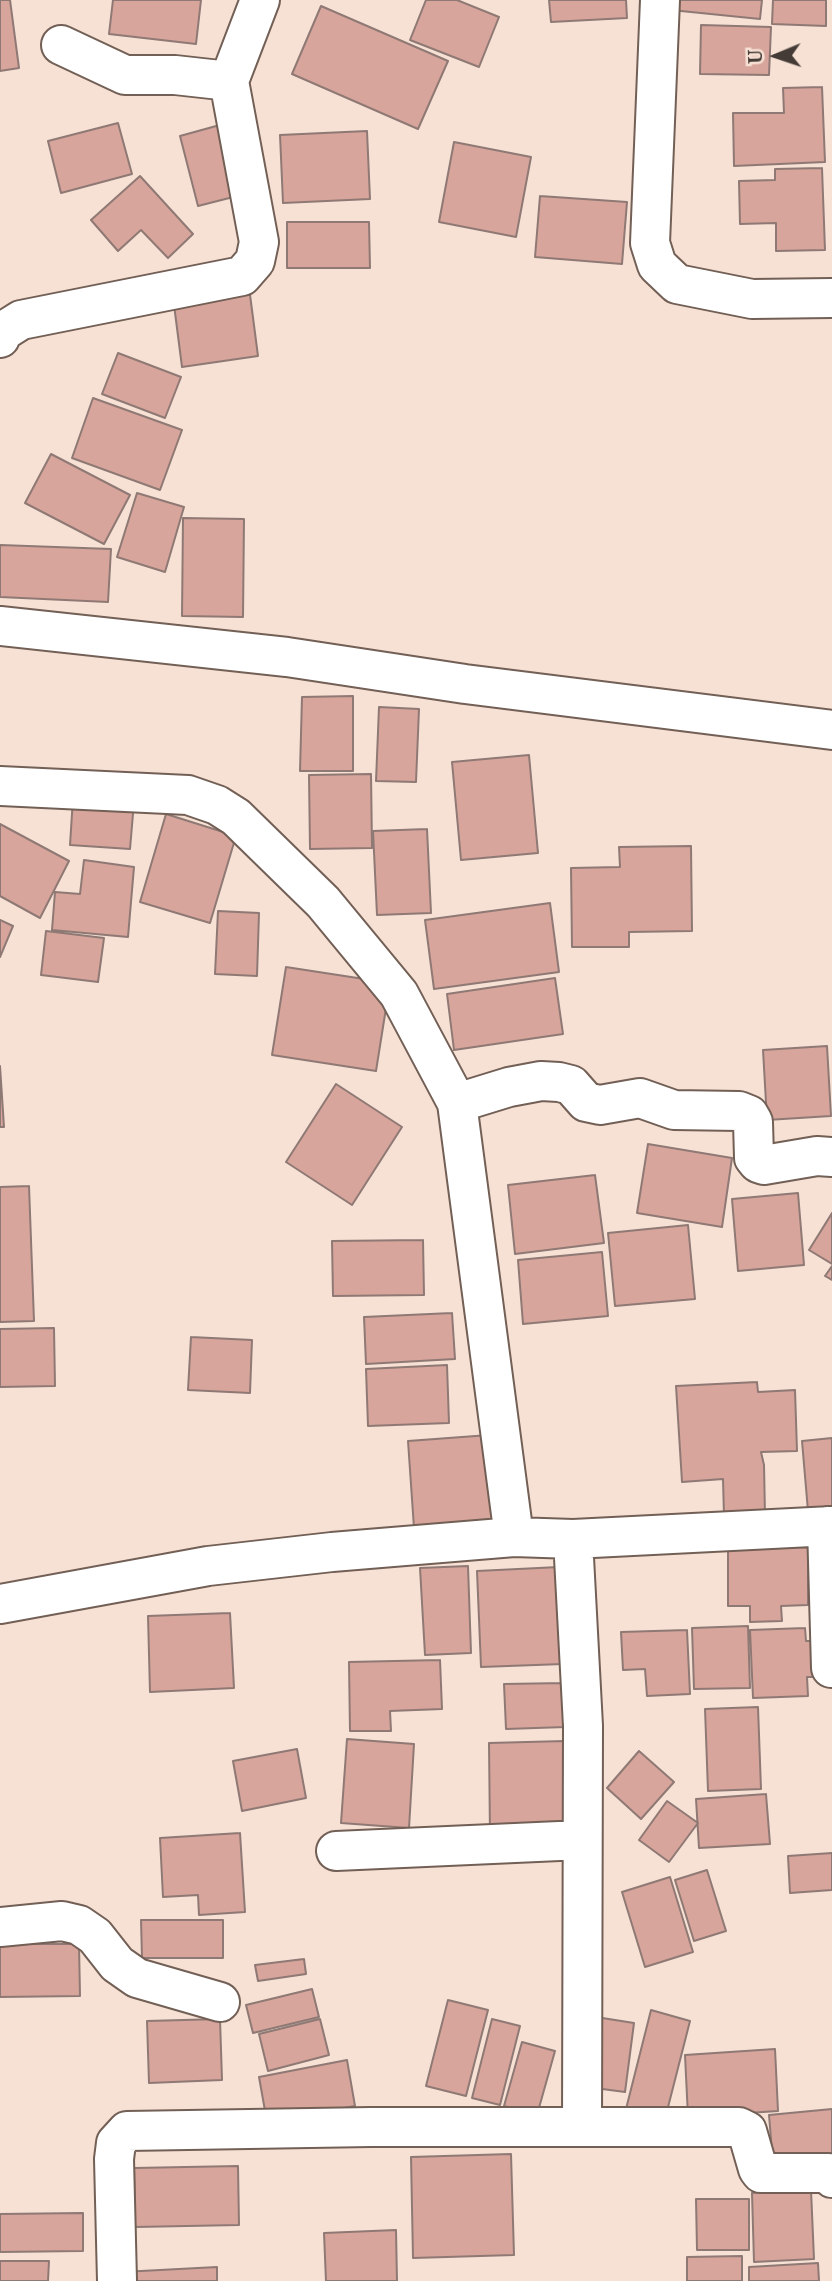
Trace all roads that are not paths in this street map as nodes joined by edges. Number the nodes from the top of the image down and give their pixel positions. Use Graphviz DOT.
graph roads {
  1 [pos="260,0"];
  2 [pos="660,0"];
  3 [pos="61,45"];
  4 [pos="229,81"];
  5 [pos="832,298"];
  6 [pos="0,338"];
  7 [pos="0,626"];
  8 [pos="832,730"];
  9 [pos="0,786"];
  10 [pos="457,1103"];
  11 [pos="832,1157"];
  12 [pos="830,1526"];
  13 [pos="514,1537"];
  14 [pos="573,1539"];
  15 [pos="0,1604"];
  16 [pos="831,1668"];
  17 [pos="582,1840"];
  18 [pos="336,1851"];
  19 [pos="0,1927"];
  20 [pos="220,2002"];
  21 [pos="582,2127"];
  22 [pos="832,2178"];
  23 [pos="117,2281"];
  1 -- 4 [label="street"];
  2 -- 5 [label="street"];
  3 -- 4 [label="street"];
  4 -- 6 [label="street"];
  7 -- 8 [label="street"];
  9 -- 10 [label="street"];
  10 -- 11 [label="street"];
  10 -- 13 [label="street"];
  12 -- 14 [label="street"];
  12 -- 16 [label="street"];
  13 -- 14 [label="street"];
  13 -- 15 [label="street"];
  14 -- 17 [label="street"];
  17 -- 18 [label="street"];
  17 -- 21 [label="street"];
  19 -- 20 [label="street"];
  21 -- 22 [label="street"];
  21 -- 23 [label="street"];
}
